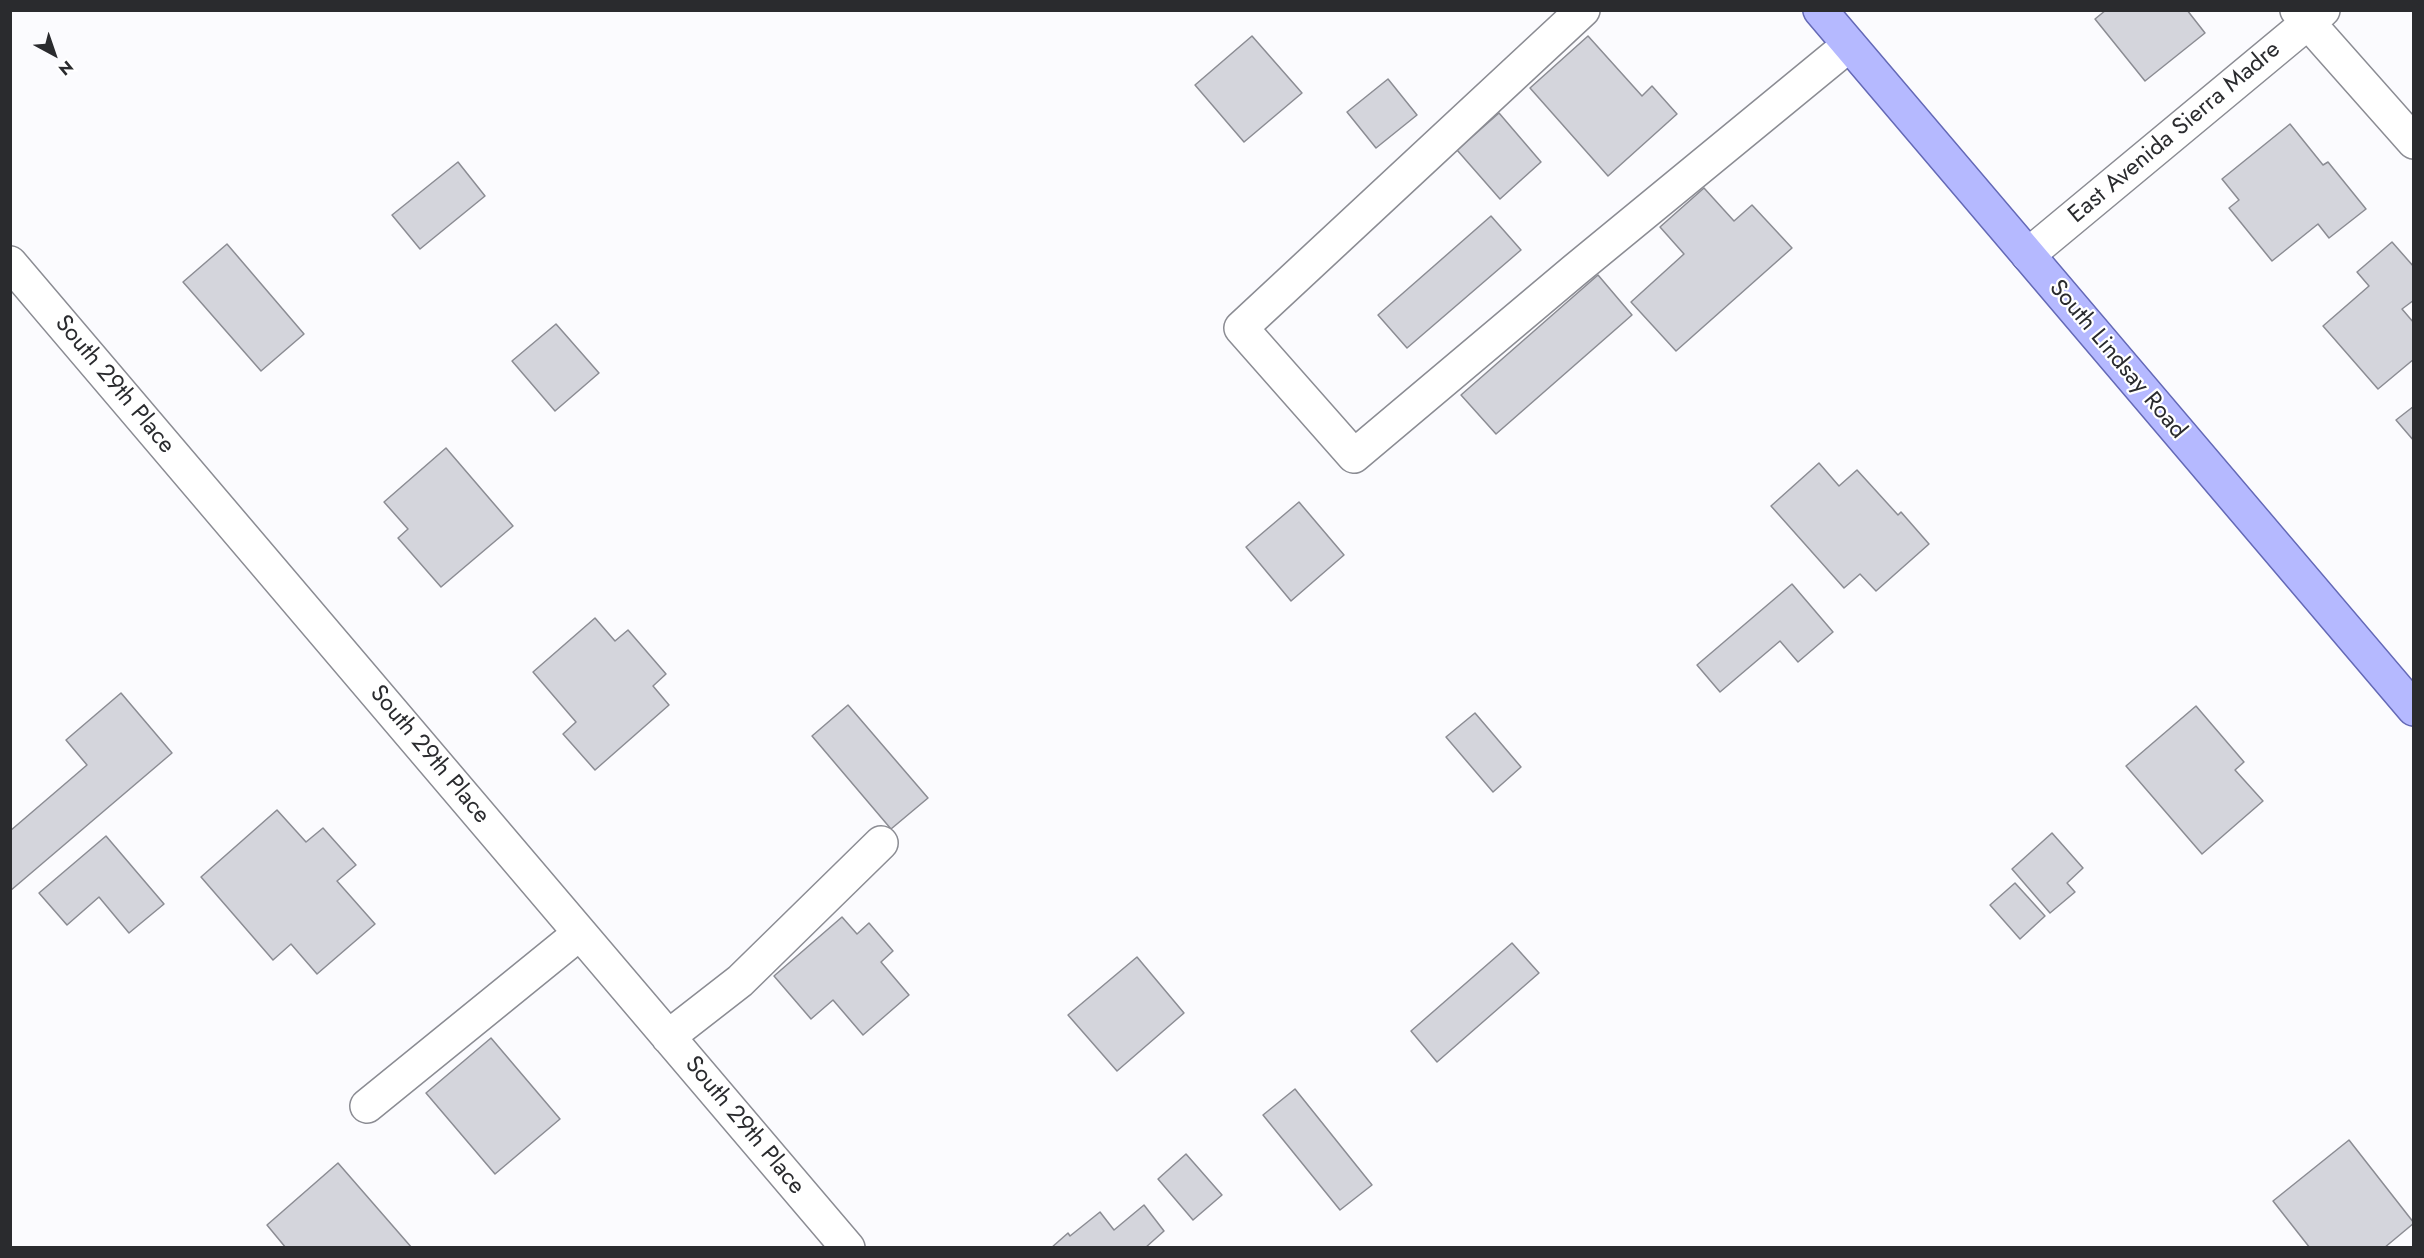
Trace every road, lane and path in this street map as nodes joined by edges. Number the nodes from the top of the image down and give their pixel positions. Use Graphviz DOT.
graph roads {
  1 [pos="1583,10"];
  2 [pos="1820,10"];
  3 [pos="2309,15"];
  4 [pos="1849,45"];
  5 [pos="2414,142"];
  6 [pos="2028,255"];
  7 [pos="10,263"];
  8 [pos="2414,709"];
  9 [pos="881,843"];
  10 [pos="580,933"];
  11 [pos="668,1037"];
  12 [pos="367,1106"];
  13 [pos="848,1248"];
  1 -- 4 [label="street"];
  2 -- 4 [label="main road, South Lindsay Road"];
  3 -- 5 [label="street"];
  3 -- 6 [label="street, East Avenida Sierra Madre"];
  4 -- 6 [label="main road, South Lindsay Road"];
  6 -- 8 [label="main road, South Lindsay Road"];
  7 -- 10 [label="street, South 29th Place"];
  9 -- 11 [label="street"];
  10 -- 11 [label="street, South 29th Place"];
  10 -- 12 [label="street"];
  11 -- 13 [label="street, South 29th Place"];
}
